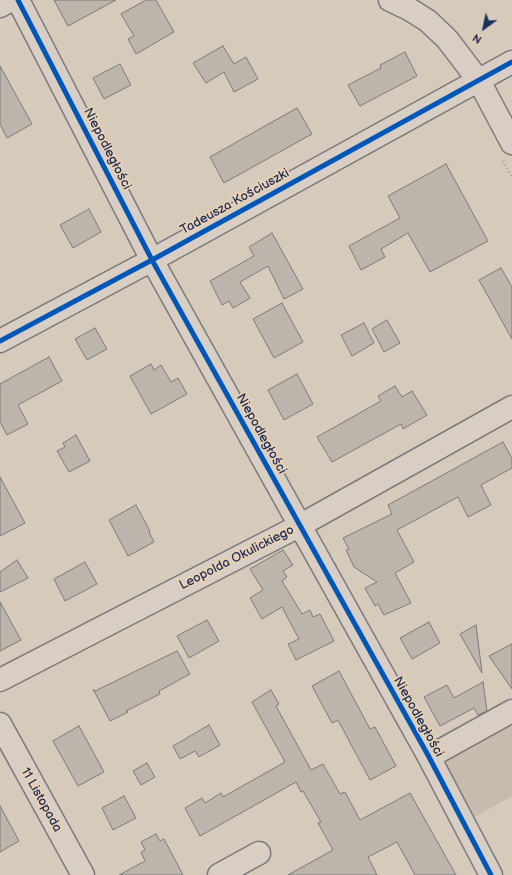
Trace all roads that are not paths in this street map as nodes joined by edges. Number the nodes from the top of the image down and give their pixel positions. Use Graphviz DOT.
graph roads {
  1 [pos="11,0"];
  2 [pos="18,0"];
  3 [pos="390,0"];
  4 [pos="0,6"];
  5 [pos="512,62"];
  6 [pos="480,82"];
  7 [pos="512,143"];
  8 [pos="152,260"];
  9 [pos="0,341"];
  10 [pos="512,407"];
  11 [pos="299,526"];
  12 [pos="0,680"];
  13 [pos="512,711"];
  14 [pos="0,724"];
  15 [pos="429,757"];
  16 [pos="259,853"];
  17 [pos="83,875"];
  18 [pos="219,875"];
  19 [pos="491,875"];
  1 -- 4 [label="street"];
  2 -- 8 [label="street, Niepodległości"];
  3 -- 6 [label="street"];
  5 -- 6 [label="street, Tadeusza Kościuszki"];
  6 -- 7 [label="street"];
  6 -- 8 [label="street, Tadeusza Kościuszki"];
  8 -- 9 [label="street, Tadeusza Kościuszki"];
  8 -- 11 [label="street, Niepodległości"];
  10 -- 11 [label="street, Leopolda Okulickiego"];
  11 -- 12 [label="street, Leopolda Okulickiego"];
  11 -- 15 [label="street, Niepodległości"];
  13 -- 15 [label="street"];
  14 -- 17 [label="street, 11 Listopada"];
  15 -- 19 [label="street, Niepodległości"];
  16 -- 18 [label="street"];
}
